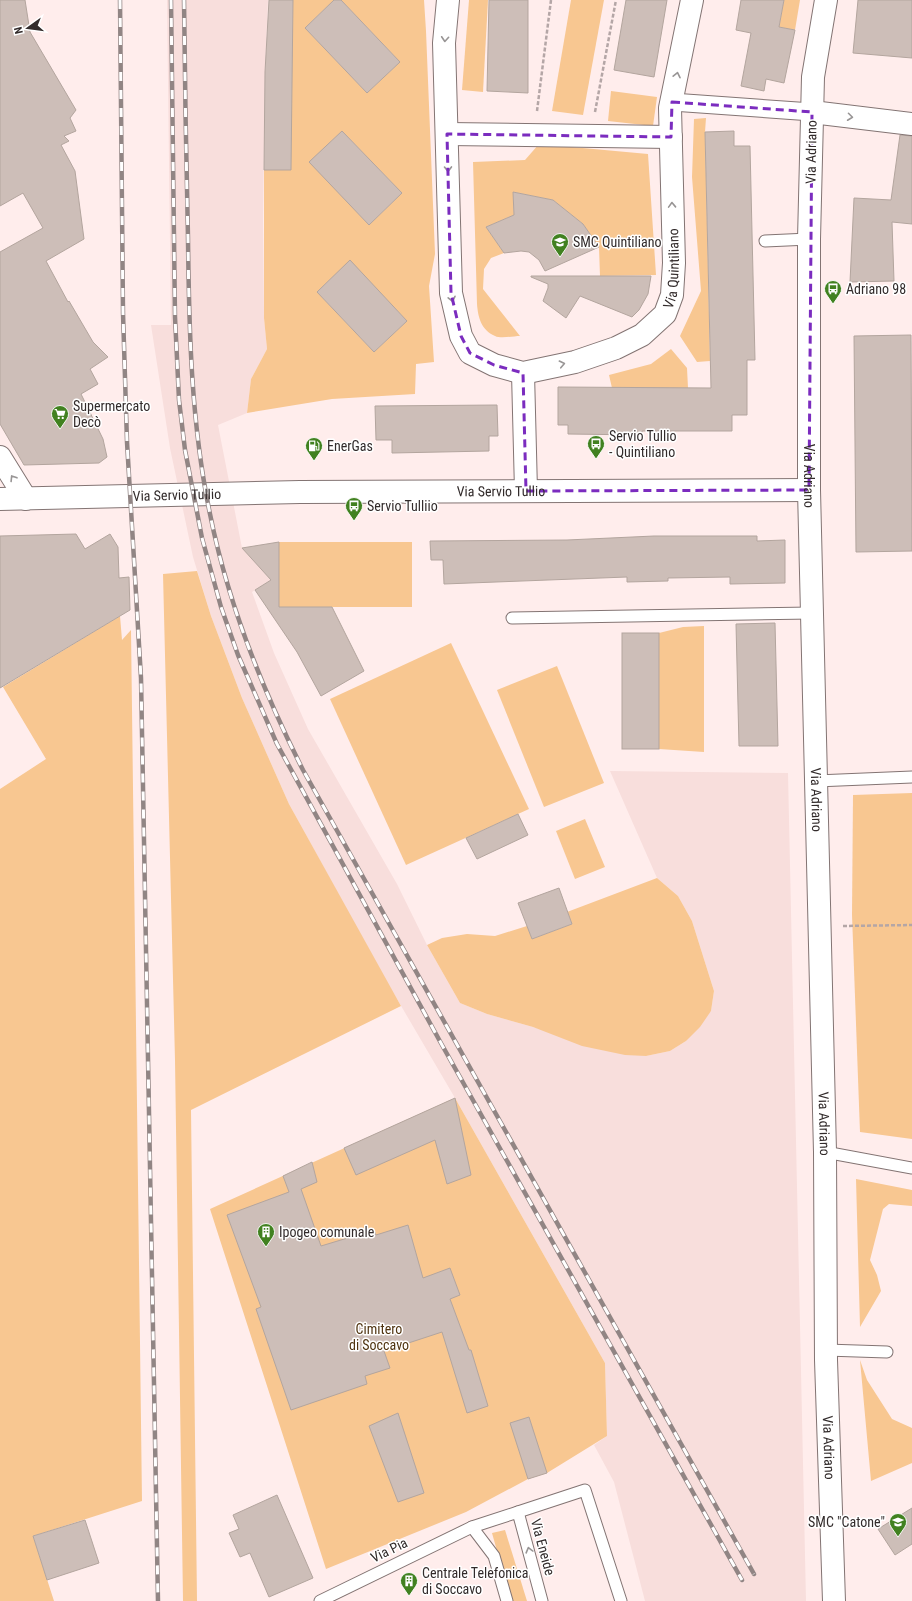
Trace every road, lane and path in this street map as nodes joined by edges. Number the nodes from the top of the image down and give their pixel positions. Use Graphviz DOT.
graph roads {
  1 [pos="448,0"];
  2 [pos="551,0"];
  3 [pos="616,0"];
  4 [pos="692,0"];
  5 [pos="826,0"];
  6 [pos="672,102"];
  7 [pos="812,112"];
  8 [pos="912,124"];
  9 [pos="447,134"];
  10 [pos="534,135"];
  11 [pos="590,136"];
  12 [pos="671,137"];
  13 [pos="809,239"];
  14 [pos="765,241"];
  15 [pos="523,372"];
  16 [pos="0,457"];
  17 [pos="809,490"];
  18 [pos="526,491"];
  19 [pos="0,499"];
  20 [pos="26,499"];
  21 [pos="812,613"];
  22 [pos="512,618"];
  23 [pos="912,777"];
  24 [pos="816,781"];
  25 [pos="912,926"];
  26 [pos="819,927"];
  27 [pos="825,1152"];
  28 [pos="912,1168"];
  29 [pos="826,1350"];
  30 [pos="887,1352"];
  31 [pos="518,1512"];
  32 [pos="472,1527"];
  33 [pos="320,1601"];
  34 [pos="507,1601"];
  35 [pos="542,1601"];
  36 [pos="621,1601"];
  37 [pos="834,1601"];
  1 -- 9 [label="street, Via Quintiliano, one-way"];
  2 -- 10 [label="path"];
  3 -- 11 [label="path"];
  6 -- 4 [label="street, Via Quintiliano, one-way"];
  5 -- 7 [label="street, Via Adriano"];
  6 -- 7 [label="street"];
  6 -- 12 [label="street, Via Quintiliano"];
  7 -- 8 [label="street, one-way"];
  7 -- 13 [label="street, Via Adriano"];
  9 -- 10 [label="street"];
  9 -- 15 [label="street, Via Quintiliano, one-way"];
  10 -- 11 [label="street"];
  11 -- 12 [label="street"];
  15 -- 12 [label="street, Via Quintiliano, one-way"];
  13 -- 14 [label="lane"];
  13 -- 17 [label="street, Via Adriano"];
  15 -- 18 [label="street"];
  20 -- 16 [label="street, one-way"];
  17 -- 18 [label="street, Via Servio Tullio"];
  17 -- 21 [label="street, Via Adriano"];
  18 -- 20 [label="street, Via Servio Tullio"];
  19 -- 20 [label="street, Via Servio Tullio"];
  21 -- 22 [label="lane"];
  21 -- 24 [label="street, Via Adriano"];
  23 -- 24 [label="lane"];
  24 -- 26 [label="street, Via Adriano"];
  25 -- 26 [label="path"];
  26 -- 27 [label="street, Via Adriano"];
  27 -- 28 [label="lane"];
  27 -- 29 [label="street, Via Adriano"];
  29 -- 30 [label="lane"];
  29 -- 37 [label="street, Via Adriano"];
  31 -- 32 [label="lane, Via Eneide"];
  35 -- 31 [label="lane, Via Eneide, one-way"];
  31 -- 36 [label="lane"];
  32 -- 33 [label="lane, Via Pia"];
  32 -- 34 [label="lane"];
}
